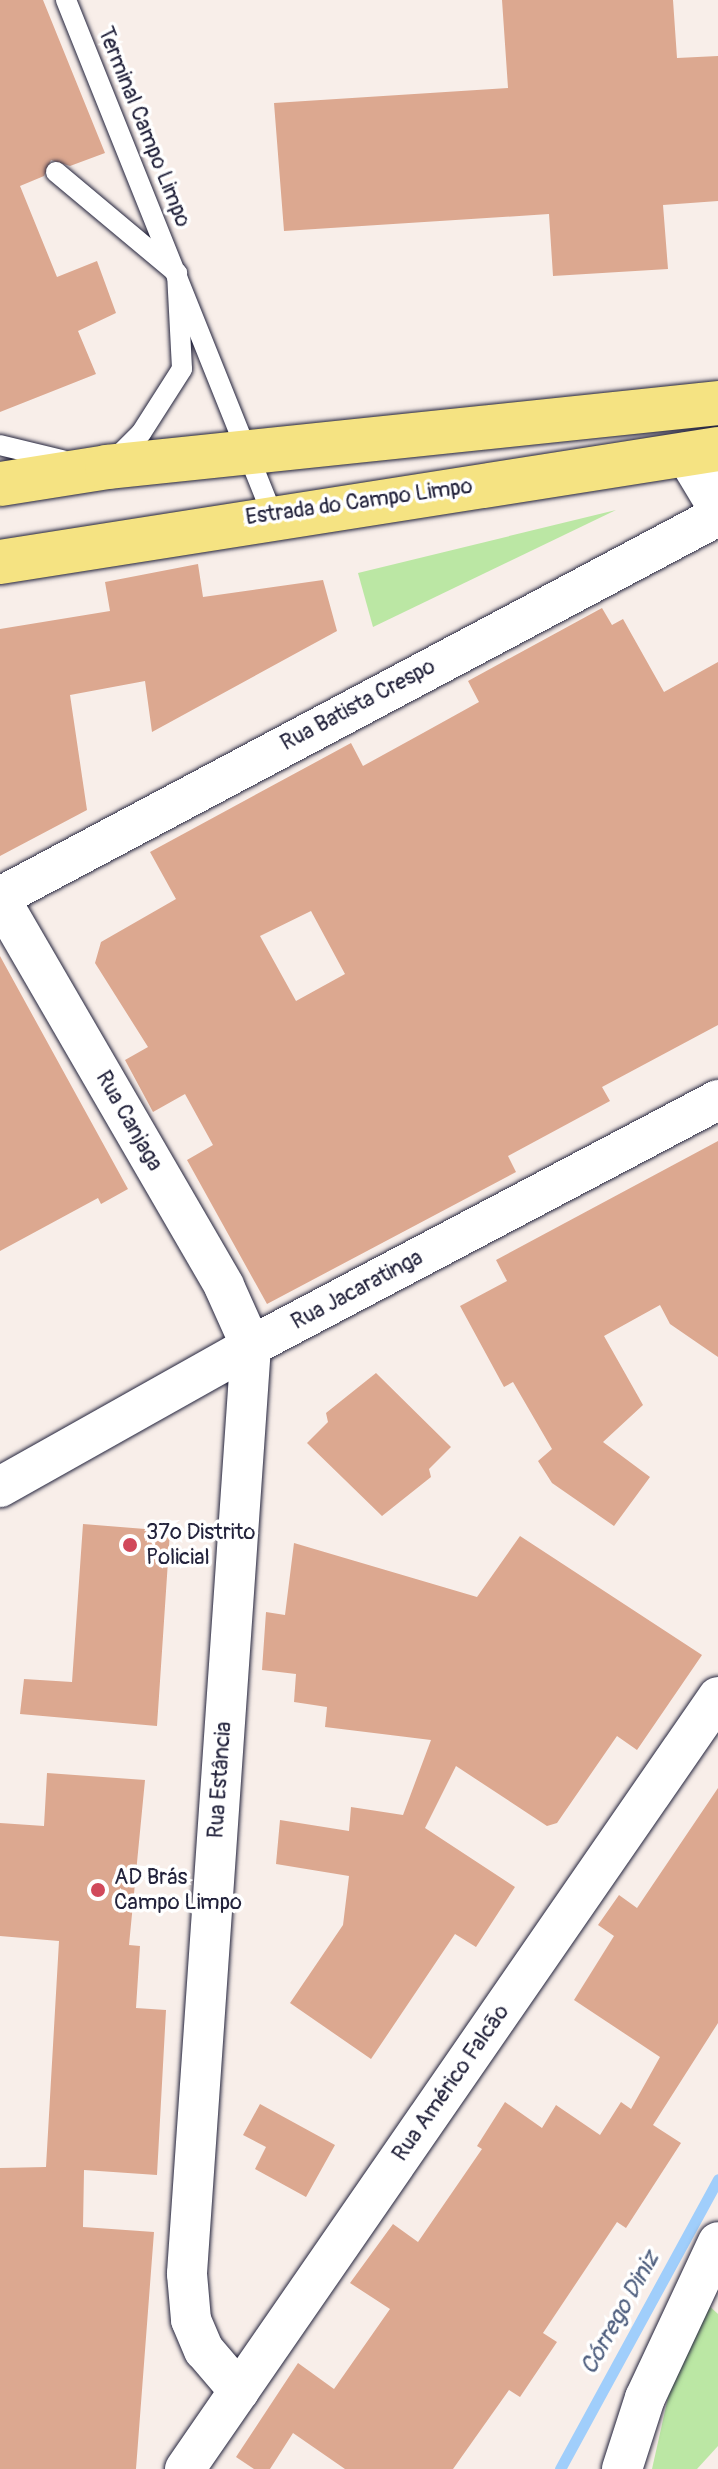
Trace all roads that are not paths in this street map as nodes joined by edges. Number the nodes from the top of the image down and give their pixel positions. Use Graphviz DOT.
graph roads {
  1 [pos="66,0"];
  2 [pos="56,172"];
  3 [pos="177,273"];
  4 [pos="718,403"];
  5 [pos="0,445"];
  6 [pos="248,451"];
  7 [pos="702,451"];
  8 [pos="107,467"];
  9 [pos="0,484"];
  10 [pos="718,508"];
  11 [pos="272,514"];
  12 [pos="718,516"];
  13 [pos="0,562"];
  14 [pos="0,898"];
  15 [pos="718,1100"];
  16 [pos="251,1346"];
  17 [pos="0,1487"];
  18 [pos="718,1697"];
  19 [pos="718,2242"];
  20 [pos="708,2285"];
  21 [pos="239,2391"];
  22 [pos="185,2469"];
  23 [pos="622,2469"];
  1 -- 3 [label="lane, Terminal Campo Limpo"];
  2 -- 3 [label="lane"];
  3 -- 6 [label="lane, Terminal Campo Limpo"];
  3 -- 8 [label="lane"];
  4 -- 6 [label="main road"];
  5 -- 8 [label="lane"];
  6 -- 8 [label="main road"];
  6 -- 11 [label="lane, Terminal Campo Limpo"];
  7 -- 10 [label="street"];
  7 -- 11 [label="main road, Estrada do Campo Limpo"];
  8 -- 9 [label="main road"];
  11 -- 13 [label="main road, Estrada do Campo Limpo"];
  12 -- 14 [label="street, Rua Batista Crespo"];
  14 -- 16 [label="street, Rua Canjaga"];
  15 -- 16 [label="street, Rua Jacaratinga"];
  16 -- 17 [label="street, Rua Jacaratinga"];
  16 -- 21 [label="street, Rua Estância"];
  18 -- 21 [label="street, Rua Américo Falcão"];
  19 -- 20 [label="street"];
  20 -- 23 [label="street"];
  21 -- 22 [label="street, Rua Américo Falcão"];
}
